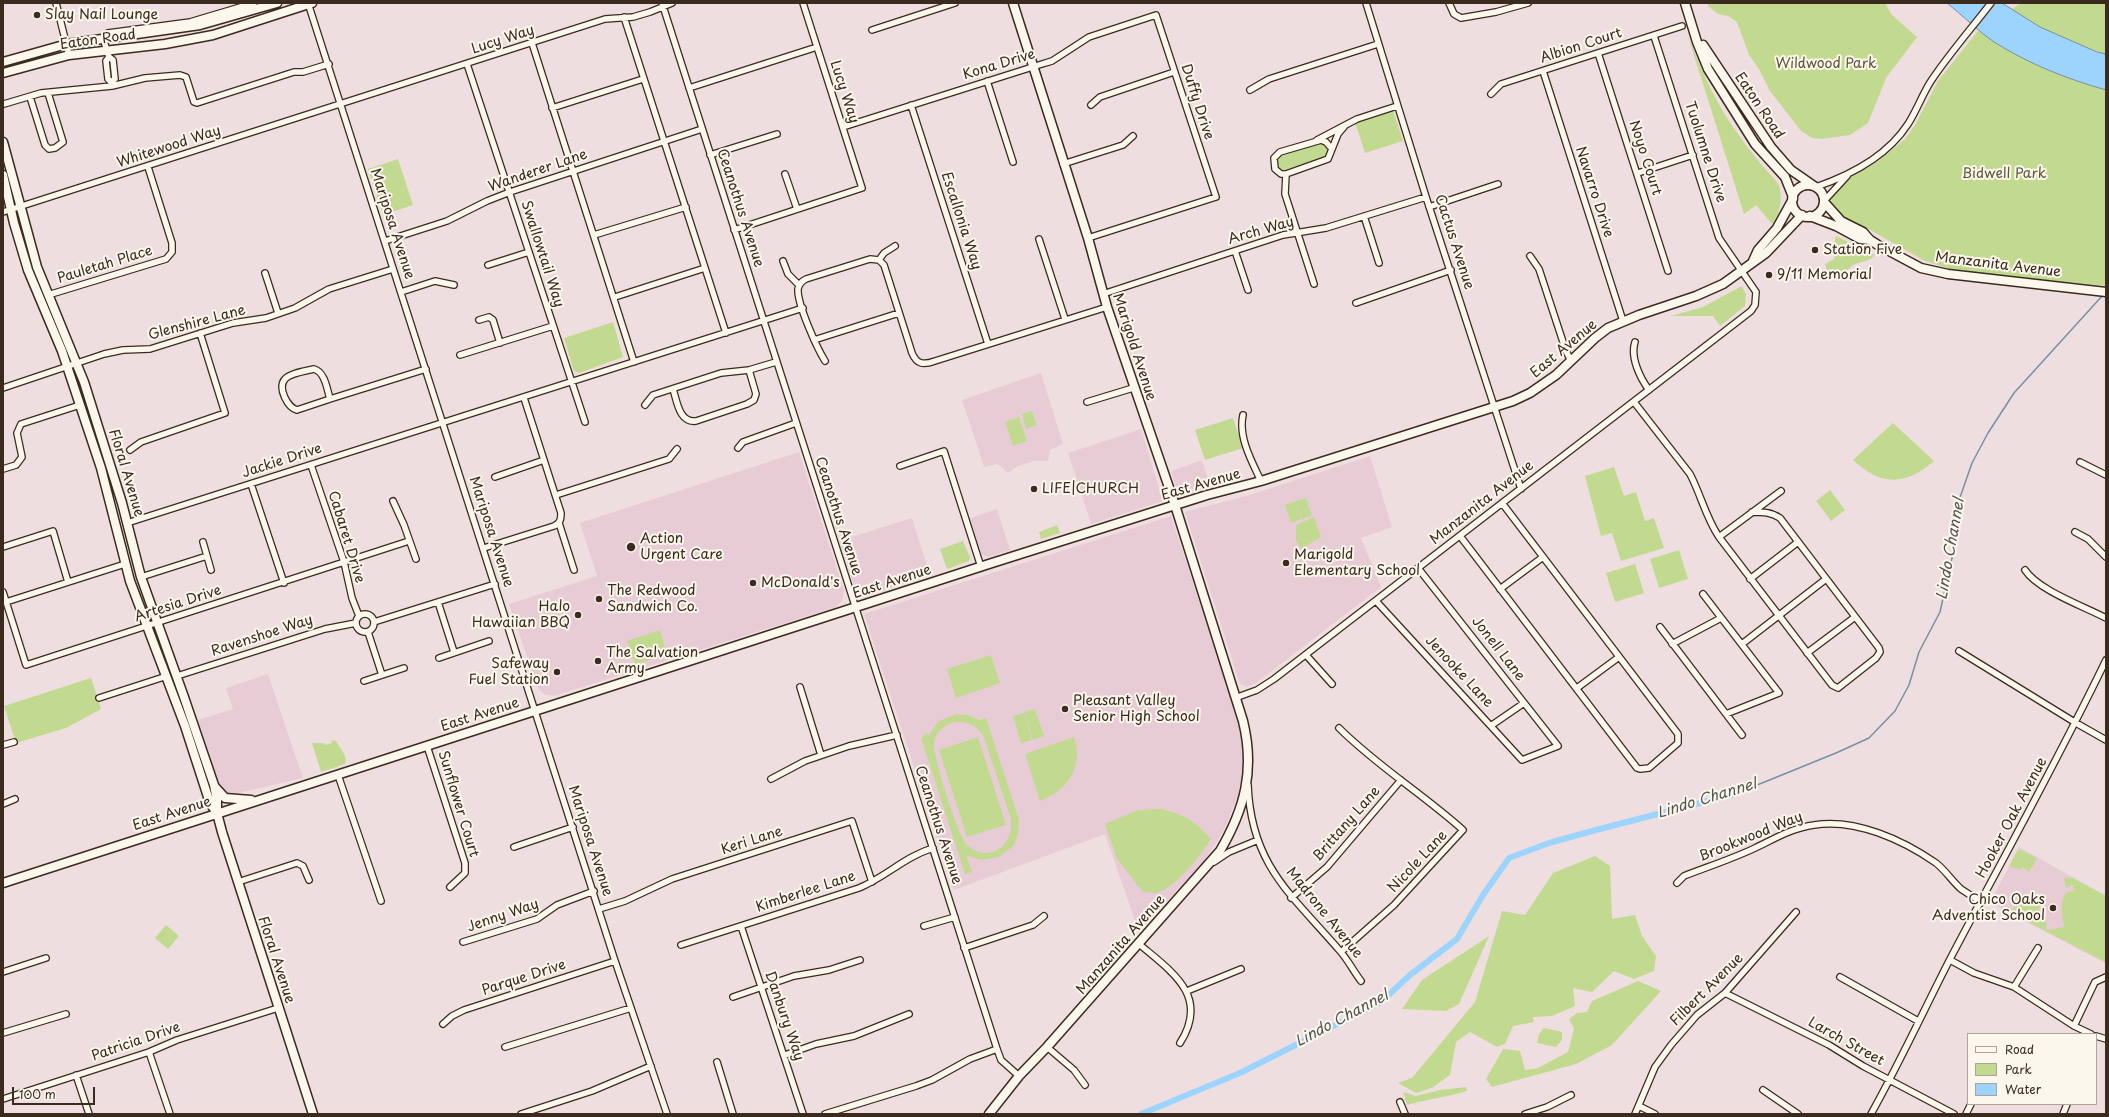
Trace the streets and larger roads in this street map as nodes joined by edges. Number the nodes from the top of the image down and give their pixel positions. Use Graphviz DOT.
graph roads {
  1 [pos="56,3"];
  2 [pos="254,3"];
  3 [pos="277,3"];
  4 [pos="310,3"];
  5 [pos="672,3"];
  6 [pos="803,3"];
  7 [pos="955,3"];
  8 [pos="1013,3"];
  9 [pos="1366,3"];
  10 [pos="1449,3"];
  11 [pos="1526,3"];
  12 [pos="1685,3"];
  13 [pos="1991,3"];
  14 [pos="662,4"];
  15 [pos="1156,15"];
  16 [pos="624,18"];
  17 [pos="1682,26"];
  18 [pos="872,30"];
  19 [pos="1695,31"];
  20 [pos="1654,36"];
  21 [pos="102,38"];
  22 [pos="532,43"];
  23 [pos="67,44"];
  24 [pos="1378,44"];
  25 [pos="817,47"];
  26 [pos="1598,53"];
  27 [pos="69,54"];
  28 [pos="108,54"];
  29 [pos="3,62"];
  30 [pos="329,64"];
  31 [pos="467,64"];
  32 [pos="1034,67"];
  33 [pos="1542,71"];
  34 [pos="1174,72"];
  35 [pos="3,73"];
  36 [pos="643,79"];
  37 [pos="987,81"];
  38 [pos="112,84"];
  39 [pos="689,88"];
  40 [pos="1250,90"];
  41 [pos="48,93"];
  42 [pos="1491,94"];
  43 [pos="30,97"];
  44 [pos="4,104"];
  45 [pos="342,104"];
  46 [pos="911,105"];
  47 [pos="1091,105"];
  48 [pos="1397,106"];
  49 [pos="552,108"];
  50 [pos="1348,122"];
  51 [pos="843,127"];
  52 [pos="702,129"];
  53 [pos="777,134"];
  54 [pos="1133,136"];
  55 [pos="1316,141"];
  56 [pos="3,142"];
  57 [pos="664,142"];
  58 [pos="1332,149"];
  59 [pos="710,155"];
  60 [pos="1693,155"];
  61 [pos="1013,162"];
  62 [pos="1064,164"];
  63 [pos="148,167"];
  64 [pos="1855,170"];
  65 [pos="573,172"];
  66 [pos="1638,173"];
  67 [pos="785,174"];
  68 [pos="1286,174"];
  69 [pos="3,175"];
  70 [pos="1498,184"];
  71 [pos="1815,187"];
  72 [pos="510,192"];
  73 [pos="1426,197"];
  74 [pos="1793,198"];
  75 [pos="1824,202"];
  76 [pos="21,206"];
  77 [pos="686,206"];
  78 [pos="1430,207"];
  79 [pos="797,210"];
  80 [pos="7,211"];
  81 [pos="1364,216"];
  82 [pos="1806,216"];
  83 [pos="734,230"];
  84 [pos="1297,232"];
  85 [pos="594,235"];
  86 [pos="1088,238"];
  87 [pos="1039,239"];
  88 [pos="1870,240"];
  89 [pos="385,241"];
  90 [pos="895,246"];
  91 [pos="1235,251"];
  92 [pos="529,252"];
  93 [pos="1530,256"];
  94 [pos="879,260"];
  95 [pos="783,261"];
  96 [pos="1752,261"];
  97 [pos="1379,263"];
  98 [pos="488,265"];
  99 [pos="706,268"];
  100 [pos="393,269"];
  101 [pos="1450,270"];
  102 [pos="1668,270"];
  103 [pos="1742,271"];
  104 [pos="265,273"];
  105 [pos="1314,284"];
  106 [pos="454,285"];
  107 [pos="800,285"];
  108 [pos="1248,290"];
  109 [pos="401,292"];
  110 [pos="2105,292"];
  111 [pos="1103,294"];
  112 [pos="48,295"];
  113 [pos="615,297"];
  114 [pos="1356,303"];
  115 [pos="1107,307"];
  116 [pos="803,308"];
  117 [pos="899,313"];
  118 [pos="278,314"];
  119 [pos="479,320"];
  120 [pos="1065,320"];
  121 [pos="763,321"];
  122 [pos="1623,321"];
  123 [pos="553,326"];
  124 [pos="200,333"];
  125 [pos="726,333"];
  126 [pos="814,340"];
  127 [pos="1636,342"];
  128 [pos="500,343"];
  129 [pos="988,344"];
  130 [pos="460,355"];
  131 [pos="1571,361"];
  132 [pos="634,362"];
  133 [pos="776,362"];
  134 [pos="826,362"];
  135 [pos="77,364"];
  136 [pos="68,367"];
  137 [pos="426,369"];
  138 [pos="749,370"];
  139 [pos="571,383"];
  140 [pos="3,388"];
  141 [pos="1133,388"];
  142 [pos="673,389"];
  143 [pos="1649,390"];
  144 [pos="524,398"];
  145 [pos="330,399"];
  146 [pos="1087,402"];
  147 [pos="1634,402"];
  148 [pos="80,405"];
  149 [pos="645,405"];
  150 [pos="1495,407"];
  151 [pos="1243,415"];
  152 [pos="584,422"];
  153 [pos="443,423"];
  154 [pos="796,423"];
  155 [pos="738,448"];
  156 [pos="677,449"];
  157 [pos="130,450"];
  158 [pos="544,460"];
  159 [pos="2080,462"];
  160 [pos="311,464"];
  161 [pos="900,466"];
  162 [pos="3,469"];
  163 [pos="2106,475"];
  164 [pos="495,478"];
  165 [pos="1261,481"];
  166 [pos="251,484"];
  167 [pos="1521,489"];
  168 [pos="1781,491"];
  169 [pos="556,495"];
  170 [pos="393,501"];
  171 [pos="1502,503"];
  172 [pos="1175,505"];
  173 [pos="1752,512"];
  174 [pos="127,523"];
  175 [pos="559,523"];
  176 [pos="2075,532"];
  177 [pos="1460,536"];
  178 [pos="1719,537"];
  179 [pos="409,541"];
  180 [pos="202,542"];
  181 [pos="1798,542"];
  182 [pos="3,547"];
  183 [pos="484,548"];
  184 [pos="207,556"];
  185 [pos="1543,557"];
  186 [pos="2106,557"];
  187 [pos="416,559"];
  188 [pos="344,562"];
  189 [pos="125,564"];
  190 [pos="981,567"];
  191 [pos="1418,568"];
  192 [pos="212,570"];
  193 [pos="574,570"];
  194 [pos="2024,570"];
  195 [pos="141,577"];
  196 [pos="1750,579"];
  197 [pos="1826,579"];
  198 [pos="68,582"];
  199 [pos="284,583"];
  200 [pos="495,584"];
  201 [pos="1500,589"];
  202 [pos="3,592"];
  203 [pos="1703,594"];
  204 [pos="1376,601"];
  205 [pos="6,602"];
  206 [pos="438,602"];
  207 [pos="855,608"];
  208 [pos="359,616"];
  209 [pos="1779,616"];
  210 [pos="1855,617"];
  211 [pos="1721,618"];
  212 [pos="2106,618"];
  213 [pos="374,622"];
  214 [pos="157,623"];
  215 [pos="356,623"];
  216 [pos="146,627"];
  217 [pos="1660,627"];
  218 [pos="368,632"];
  219 [pos="489,641"];
  220 [pos="1672,644"];
  221 [pos="1742,644"];
  222 [pos="1959,651"];
  223 [pos="454,652"];
  224 [pos="1807,653"];
  225 [pos="1306,655"];
  226 [pos="1620,656"];
  227 [pos="439,658"];
  228 [pos="2106,660"];
  229 [pos="404,668"];
  230 [pos="382,675"];
  231 [pos="166,676"];
  232 [pos="177,676"];
  233 [pos="364,681"];
  234 [pos="1332,684"];
  235 [pos="800,686"];
  236 [pos="1576,688"];
  237 [pos="99,698"];
  238 [pos="1235,698"];
  239 [pos="1524,703"];
  240 [pos="535,710"];
  241 [pos="1726,714"];
  242 [pos="2076,724"];
  243 [pos="1492,725"];
  244 [pos="1340,728"];
  245 [pos="897,735"];
  246 [pos="1742,736"];
  247 [pos="2106,740"];
  248 [pos="14,742"];
  249 [pos="3,745"];
  250 [pos="427,746"];
  251 [pos="821,755"];
  252 [pos="1522,760"];
  253 [pos="338,775"];
  254 [pos="771,779"];
  255 [pos="1248,779"];
  256 [pos="1401,780"];
  257 [pos="214,785"];
  258 [pos="15,799"];
  259 [pos="256,800"];
  260 [pos="3,804"];
  261 [pos="217,813"];
  262 [pos="573,827"];
  263 [pos="1258,840"];
  264 [pos="514,847"];
  265 [pos="933,848"];
  266 [pos="1205,868"];
  267 [pos="309,880"];
  268 [pos="238,882"];
  269 [pos="872,882"];
  270 [pos="3,883"];
  271 [pos="1676,883"];
  272 [pos="450,887"];
  273 [pos="594,891"];
  274 [pos="1291,898"];
  275 [pos="381,901"];
  276 [pos="1982,903"];
  277 [pos="599,908"];
  278 [pos="1796,912"];
  279 [pos="1044,916"];
  280 [pos="955,917"];
  281 [pos="741,926"];
  282 [pos="924,926"];
  283 [pos="463,942"];
  284 [pos="1139,944"];
  285 [pos="680,945"];
  286 [pos="964,948"];
  287 [pos="2038,948"];
  288 [pos="1341,952"];
  289 [pos="46,958"];
  290 [pos="860,960"];
  291 [pos="1950,960"];
  292 [pos="615,962"];
  293 [pos="1241,969"];
  294 [pos="3,972"];
  295 [pos="1840,977"];
  296 [pos="2106,977"];
  297 [pos="1361,981"];
  298 [pos="760,987"];
  299 [pos="2014,987"];
  300 [pos="1187,991"];
  301 [pos="1726,992"];
  302 [pos="733,997"];
  303 [pos="278,1008"];
  304 [pos="631,1008"];
  305 [pos="66,1014"];
  306 [pos="909,1014"];
  307 [pos="1918,1021"];
  308 [pos="443,1024"];
  309 [pos="2074,1026"];
  310 [pos="3,1033"];
  311 [pos="2089,1033"];
  312 [pos="1180,1043"];
  313 [pos="506,1047"];
  314 [pos="1047,1047"];
  315 [pos="997,1049"];
  316 [pos="149,1052"];
  317 [pos="784,1055"];
  318 [pos="717,1062"];
  319 [pos="651,1066"];
  320 [pos="76,1075"];
  321 [pos="1019,1076"];
  322 [pos="1890,1081"];
  323 [pos="1084,1085"];
  324 [pos="1763,1090"];
  325 [pos="1571,1095"];
  326 [pos="3,1099"];
  327 [pos="1400,1102"];
  328 [pos="1970,1105"];
  329 [pos="1639,1106"];
  330 [pos="89,1114"];
  331 [pos="170,1114"];
  332 [pos="312,1114"];
  333 [pos="521,1114"];
  334 [pos="667,1114"];
  335 [pos="733,1114"];
  336 [pos="803,1114"];
  337 [pos="824,1114"];
  338 [pos="989,1114"];
  339 [pos="1405,1114"];
  340 [pos="1525,1114"];
  341 [pos="1635,1114"];
  342 [pos="1655,1114"];
  343 [pos="1798,1114"];
  344 [pos="1871,1114"];
  345 [pos="1954,1114"];
  346 [pos="1966,1114"];
  1 -- 23 [label="street"];
  2 -- 21 [label="street, Eaton Road"];
  3 -- 21 [label="street, Eaton Road"];
  4 -- 28 [label="street, Eaton Road"];
  4 -- 30 [label="street, Mariposa Avenue"];
  5 -- 14 [label="street, Lucy Way"];
  6 -- 25 [label="street, Lucy Way"];
  7 -- 18 [label="street"];
  8 -- 32 [label="street, Marigold Avenue"];
  9 -- 24 [label="street, Cactus Avenue"];
  10 -- 11 [label="street"];
  12 -- 19 [label="street, Eaton Road"];
  13 -- 64 [label="street"];
  14 -- 16 [label="street, Lucy Way"];
  14 -- 39 [label="street, Ceanothus Avenue"];
  15 -- 32 [label="street, Kona Drive"];
  15 -- 34 [label="street, Duffy Drive"];
  16 -- 22 [label="street, Lucy Way"];
  16 -- 36 [label="street"];
  17 -- 20 [label="street, Albion Court"];
  19 -- 71 [label="street, Eaton Road"];
  19 -- 74 [label="street, Eaton Road"];
  20 -- 26 [label="street, Albion Court"];
  20 -- 60 [label="street, Tuolumne Drive"];
  21 -- 23 [label="street, Eaton Road"];
  21 -- 28 [label="street"];
  22 -- 31 [label="street, Lucy Way"];
  22 -- 49 [label="street"];
  23 -- 27 [label="street"];
  23 -- 29 [label="street, Eaton Road"];
  24 -- 40 [label="street"];
  24 -- 48 [label="street, Cactus Avenue"];
  25 -- 39 [label="street"];
  25 -- 51 [label="street, Lucy Way"];
  26 -- 33 [label="street, Albion Court"];
  26 -- 66 [label="street, Noyo Court"];
  27 -- 28 [label="street, Eaton Road"];
  27 -- 35 [label="street, Eaton Road"];
  28 -- 38 [label="street"];
  30 -- 38 [label="street"];
  30 -- 45 [label="street, Mariposa Avenue"];
  31 -- 45 [label="street, Lucy Way"];
  31 -- 72 [label="street, Swallowtail Way"];
  32 -- 37 [label="street, Kona Drive"];
  32 -- 62 [label="street, Marigold Avenue"];
  33 -- 42 [label="street, Albion Court"];
  33 -- 122 [label="street, Navarro Drive"];
  34 -- 47 [label="street"];
  34 -- 86 [label="street, Duffy Drive"];
  36 -- 49 [label="street"];
  36 -- 57 [label="street"];
  37 -- 46 [label="street, Kona Drive"];
  37 -- 61 [label="street"];
  38 -- 41 [label="street"];
  39 -- 52 [label="street, Ceanothus Avenue"];
  41 -- 43 [label="street"];
  41 -- 43 [label="street"];
  43 -- 44 [label="street"];
  45 -- 63 [label="street, Whitewood Way"];
  45 -- 89 [label="street, Mariposa Avenue"];
  46 -- 51 [label="street, Kona Drive"];
  46 -- 129 [label="street, Escallonia Way"];
  48 -- 50 [label="street"];
  48 -- 73 [label="street, Cactus Avenue"];
  49 -- 65 [label="street"];
  50 -- 55 [label="street"];
  50 -- 58 [label="street"];
  51 -- 79 [label="street, Lucy Way"];
  52 -- 57 [label="street, Wanderer Lane"];
  52 -- 59 [label="street, Ceanothus Avenue"];
  53 -- 59 [label="street"];
  54 -- 62 [label="street"];
  55 -- 58 [label="street"];
  55 -- 68 [label="street"];
  56 -- 76 [label="street, Floral Avenue"];
  57 -- 65 [label="street, Wanderer Lane"];
  57 -- 77 [label="street"];
  58 -- 68 [label="street"];
  59 -- 83 [label="street, Ceanothus Avenue"];
  60 -- 66 [label="street"];
  60 -- 103 [label="street, Tuolumne Drive"];
  62 -- 86 [label="street, Marigold Avenue"];
  63 -- 76 [label="street, Whitewood Way"];
  63 -- 112 [label="street, Pauletah Place"];
  64 -- 71 [label="street"];
  64 -- 75 [label="street"];
  65 -- 72 [label="street, Wanderer Lane"];
  65 -- 85 [label="street"];
  66 -- 102 [label="street, Noyo Court"];
  67 -- 79 [label="street"];
  68 -- 84 [label="street"];
  69 -- 80 [label="street, Floral Avenue"];
  70 -- 78 [label="street"];
  71 -- 74 [label="street"];
  71 -- 75 [label="street"];
  72 -- 89 [label="street, Wanderer Lane"];
  72 -- 92 [label="street, Swallowtail Way"];
  73 -- 78 [label="street, Cactus Avenue"];
  73 -- 81 [label="street, Arch Way"];
  74 -- 82 [label="street"];
  74 -- 96 [label="street, East Avenue"];
  75 -- 82 [label="street"];
  75 -- 88 [label="street, Manzanita Avenue"];
  76 -- 80 [label="street, Whitewood Way"];
  76 -- 112 [label="street, Floral Avenue"];
  77 -- 85 [label="street"];
  77 -- 99 [label="street"];
  78 -- 101 [label="street, Cactus Avenue"];
  79 -- 83 [label="street"];
  80 -- 136 [label="street, Floral Avenue"];
  81 -- 84 [label="street, Arch Way"];
  81 -- 97 [label="street"];
  82 -- 88 [label="street, Manzanita Avenue"];
  82 -- 96 [label="street, East Avenue"];
  83 -- 121 [label="street, Ceanothus Avenue"];
  84 -- 91 [label="street, Arch Way"];
  84 -- 105 [label="street"];
  85 -- 113 [label="street"];
  86 -- 111 [label="street, Marigold Avenue"];
  87 -- 120 [label="street"];
  88 -- 110 [label="street, Manzanita Avenue"];
  89 -- 100 [label="street, Mariposa Avenue"];
  90 -- 94 [label="street"];
  91 -- 108 [label="street"];
  91 -- 111 [label="street, Arch Way"];
  92 -- 98 [label="street"];
  92 -- 123 [label="street, Swallowtail Way"];
  93 -- 131 [label="street"];
  94 -- 107 [label="street"];
  94 -- 117 [label="street"];
  95 -- 107 [label="street"];
  96 -- 103 [label="street, East Avenue"];
  99 -- 113 [label="street"];
  99 -- 125 [label="street"];
  100 -- 109 [label="street, Mariposa Avenue"];
  100 -- 118 [label="street, Glenshire Lane"];
  101 -- 114 [label="street"];
  101 -- 150 [label="street, Cactus Avenue"];
  103 -- 122 [label="street, East Avenue"];
  103 -- 143 [label="street, Manzanita Avenue"];
  104 -- 118 [label="street"];
  106 -- 109 [label="street"];
  107 -- 116 [label="street"];
  109 -- 137 [label="street, Mariposa Avenue"];
  111 -- 115 [label="street, Marigold Avenue"];
  112 -- 135 [label="street, Floral Avenue"];
  113 -- 132 [label="street"];
  115 -- 120 [label="street"];
  115 -- 141 [label="street, Marigold Avenue"];
  116 -- 121 [label="street, Jackie Drive"];
  116 -- 126 [label="street"];
  117 -- 126 [label="street"];
  117 -- 129 [label="street"];
  118 -- 124 [label="street, Glenshire Lane"];
  119 -- 128 [label="street"];
  120 -- 129 [label="street"];
  121 -- 125 [label="street, Jackie Drive"];
  121 -- 133 [label="street, Ceanothus Avenue"];
  122 -- 131 [label="street, East Avenue"];
  123 -- 128 [label="street"];
  123 -- 139 [label="street, Swallowtail Way"];
  124 -- 135 [label="street, Glenshire Lane"];
  124 -- 157 [label="street"];
  125 -- 132 [label="street, Jackie Drive"];
  126 -- 134 [label="street"];
  127 -- 143 [label="street"];
  128 -- 130 [label="street"];
  131 -- 150 [label="street, East Avenue"];
  132 -- 139 [label="street, Jackie Drive"];
  133 -- 138 [label="street"];
  133 -- 154 [label="street, Ceanothus Avenue"];
  135 -- 136 [label="street, Glenshire Lane"];
  135 -- 174 [label="street, Floral Avenue"];
  136 -- 140 [label="street, Glenshire Lane"];
  136 -- 148 [label="street, Floral Avenue"];
  137 -- 145 [label="street"];
  137 -- 153 [label="street, Mariposa Avenue"];
  138 -- 142 [label="street"];
  138 -- 142 [label="street"];
  139 -- 144 [label="street, Jackie Drive"];
  139 -- 152 [label="street, Swallowtail Way"];
  141 -- 146 [label="street"];
  141 -- 172 [label="street, Marigold Avenue"];
  142 -- 149 [label="street"];
  143 -- 147 [label="street, Manzanita Avenue"];
  144 -- 153 [label="street, Jackie Drive"];
  144 -- 158 [label="street"];
  145 -- 145 [label="street"];
  147 -- 167 [label="street, Manzanita Avenue"];
  147 -- 178 [label="street"];
  148 -- 162 [label="street"];
  148 -- 189 [label="street, Floral Avenue"];
  150 -- 165 [label="street, East Avenue"];
  150 -- 167 [label="street, Cactus Avenue"];
  151 -- 165 [label="street"];
  153 -- 160 [label="street, Jackie Drive"];
  153 -- 183 [label="street, Mariposa Avenue"];
  154 -- 155 [label="street"];
  154 -- 207 [label="street, Ceanothus Avenue"];
  156 -- 169 [label="street"];
  158 -- 164 [label="street"];
  158 -- 169 [label="street"];
  159 -- 163 [label="street"];
  160 -- 166 [label="street, Jackie Drive"];
  160 -- 188 [label="street, Cabaret Drive"];
  161 -- 190 [label="street"];
  165 -- 172 [label="street, East Avenue"];
  166 -- 174 [label="street, Jackie Drive"];
  166 -- 199 [label="street"];
  167 -- 171 [label="street, Manzanita Avenue"];
  168 -- 173 [label="street"];
  169 -- 175 [label="street"];
  170 -- 179 [label="street"];
  171 -- 177 [label="street, Manzanita Avenue"];
  171 -- 185 [label="street"];
  172 -- 190 [label="street, East Avenue"];
  172 -- 238 [label="street, Marigold Avenue"];
  173 -- 178 [label="street"];
  173 -- 181 [label="street"];
  174 -- 195 [label="street, Floral Avenue"];
  175 -- 183 [label="street"];
  175 -- 193 [label="street"];
  176 -- 186 [label="street"];
  177 -- 191 [label="street, Manzanita Avenue"];
  177 -- 201 [label="street"];
  178 -- 196 [label="street"];
  179 -- 187 [label="street"];
  179 -- 188 [label="street, Artesia Drive"];
  180 -- 184 [label="street"];
  181 -- 196 [label="street"];
  181 -- 197 [label="street"];
  182 -- 198 [label="street"];
  183 -- 200 [label="street, Mariposa Avenue"];
  184 -- 192 [label="street"];
  184 -- 195 [label="street"];
  185 -- 201 [label="street"];
  185 -- 226 [label="street"];
  188 -- 199 [label="street, Artesia Drive"];
  188 -- 208 [label="street, Cabaret Drive"];
  189 -- 198 [label="street"];
  189 -- 216 [label="street, Floral Avenue"];
  190 -- 207 [label="street, East Avenue"];
  191 -- 204 [label="street, Manzanita Avenue"];
  191 -- 239 [label="street, Jonell Lane"];
  194 -- 212 [label="street"];
  195 -- 214 [label="street, Floral Avenue"];
  196 -- 209 [label="street"];
  197 -- 209 [label="street"];
  197 -- 210 [label="street"];
  198 -- 205 [label="street"];
  199 -- 214 [label="street, Artesia Drive"];
  200 -- 206 [label="street"];
  200 -- 240 [label="street, Mariposa Avenue"];
  201 -- 236 [label="street"];
  202 -- 205 [label="street, Artesia Drive"];
  203 -- 211 [label="street"];
  204 -- 225 [label="street, Manzanita Avenue"];
  204 -- 243 [label="street, Jenooke Lane"];
  205 -- 216 [label="street, Artesia Drive"];
  206 -- 213 [label="street"];
  206 -- 223 [label="street"];
  207 -- 240 [label="street, East Avenue"];
  207 -- 245 [label="street, Ceanothus Avenue"];
  208 -- 213 [label="street"];
  208 -- 215 [label="street"];
  209 -- 221 [label="street"];
  209 -- 224 [label="street"];
  210 -- 224 [label="street"];
  210 -- 224 [label="street"];
  211 -- 220 [label="street"];
  211 -- 221 [label="street"];
  213 -- 218 [label="street"];
  214 -- 216 [label="street, Artesia Drive"];
  214 -- 232 [label="street, Floral Avenue"];
  215 -- 218 [label="street"];
  215 -- 232 [label="street, Ravenshoe Way"];
  216 -- 231 [label="street, Floral Avenue"];
  217 -- 220 [label="street"];
  218 -- 230 [label="street"];
  219 -- 223 [label="street"];
  220 -- 241 [label="street"];
  221 -- 241 [label="street"];
  222 -- 242 [label="street"];
  223 -- 227 [label="street"];
  225 -- 234 [label="street"];
  225 -- 238 [label="street, Manzanita Avenue"];
  226 -- 236 [label="street"];
  226 -- 236 [label="street"];
  228 -- 242 [label="street, Hooker Oak Avenue"];
  229 -- 230 [label="street"];
  230 -- 233 [label="street"];
  231 -- 237 [label="street"];
  231 -- 261 [label="street, Floral Avenue"];
  232 -- 257 [label="street, Floral Avenue"];
  235 -- 251 [label="street"];
  238 -- 255 [label="street, Madrone Avenue"];
  239 -- 243 [label="street"];
  239 -- 252 [label="street, Jonell Lane"];
  240 -- 250 [label="street, East Avenue"];
  240 -- 262 [label="street, Mariposa Avenue"];
  241 -- 246 [label="street"];
  242 -- 247 [label="street"];
  242 -- 276 [label="street, Hooker Oak Avenue"];
  243 -- 252 [label="street, Jenooke Lane"];
  244 -- 256 [label="street, Nicole Lane"];
  245 -- 251 [label="street"];
  245 -- 265 [label="street, Ceanothus Avenue"];
  248 -- 249 [label="street"];
  250 -- 253 [label="street, East Avenue"];
  250 -- 272 [label="street, Sunflower Court"];
  251 -- 254 [label="street"];
  253 -- 259 [label="street, East Avenue"];
  253 -- 275 [label="street"];
  255 -- 263 [label="street, Madrone Avenue"];
  255 -- 266 [label="street, Manzanita Avenue"];
  256 -- 274 [label="street, Brittany Lane"];
  256 -- 288 [label="street, Nicole Lane"];
  257 -- 259 [label="street"];
  257 -- 261 [label="street, Floral Avenue"];
  258 -- 260 [label="street"];
  259 -- 261 [label="street, East Avenue"];
  261 -- 268 [label="street, Floral Avenue"];
  261 -- 270 [label="street, East Avenue"];
  262 -- 264 [label="street"];
  262 -- 273 [label="street, Mariposa Avenue"];
  263 -- 266 [label="street"];
  263 -- 274 [label="street, Madrone Avenue"];
  265 -- 269 [label="street, Kimberlee Lane"];
  265 -- 280 [label="street, Ceanothus Avenue"];
  266 -- 284 [label="street, Manzanita Avenue"];
  267 -- 268 [label="street"];
  268 -- 303 [label="street, Floral Avenue"];
  269 -- 277 [label="street, Keri Lane"];
  269 -- 281 [label="street, Kimberlee Lane"];
  271 -- 276 [label="street, Brookwood Way"];
  273 -- 277 [label="street, Mariposa Avenue"];
  273 -- 283 [label="street, Jenny Way"];
  274 -- 288 [label="street, Madrone Avenue"];
  276 -- 291 [label="street, Hooker Oak Avenue"];
  277 -- 292 [label="street, Mariposa Avenue"];
  278 -- 301 [label="street, Filbert Avenue"];
  279 -- 286 [label="street"];
  280 -- 282 [label="street"];
  280 -- 286 [label="street, Ceanothus Avenue"];
  281 -- 285 [label="street, Kimberlee Lane"];
  281 -- 298 [label="street, Danbury Way"];
  284 -- 300 [label="street"];
  284 -- 314 [label="street, Manzanita Avenue"];
  286 -- 315 [label="street, Ceanothus Avenue"];
  287 -- 299 [label="street"];
  288 -- 297 [label="street, Madrone Avenue"];
  289 -- 294 [label="street"];
  290 -- 298 [label="street"];
  291 -- 299 [label="street"];
  291 -- 307 [label="street, Hooker Oak Avenue"];
  292 -- 304 [label="street, Mariposa Avenue"];
  292 -- 308 [label="street, Parque Drive"];
  293 -- 300 [label="street"];
  295 -- 307 [label="street"];
  296 -- 309 [label="street"];
  298 -- 302 [label="street"];
  298 -- 317 [label="street, Danbury Way"];
  299 -- 309 [label="street"];
  300 -- 312 [label="street"];
  301 -- 322 [label="street, Larch Street"];
  301 -- 329 [label="street, Filbert Avenue"];
  303 -- 316 [label="street, Patricia Drive"];
  303 -- 332 [label="street, Floral Avenue"];
  304 -- 313 [label="street"];
  304 -- 319 [label="street, Mariposa Avenue"];
  305 -- 310 [label="street"];
  306 -- 317 [label="street"];
  307 -- 322 [label="street, Hooker Oak Avenue"];
  309 -- 311 [label="street"];
  314 -- 321 [label="street, Manzanita Avenue"];
  314 -- 323 [label="street"];
  315 -- 321 [label="street, Ceanothus Avenue"];
  315 -- 337 [label="street"];
  316 -- 320 [label="street, Patricia Drive"];
  316 -- 331 [label="street"];
  317 -- 336 [label="street, Danbury Way"];
  318 -- 335 [label="street"];
  319 -- 333 [label="street"];
  319 -- 334 [label="street, Mariposa Avenue"];
  320 -- 326 [label="street, Patricia Drive"];
  320 -- 330 [label="street"];
  321 -- 338 [label="street, Manzanita Avenue"];
  322 -- 344 [label="street, Hooker Oak Avenue"];
  322 -- 345 [label="street, Larch Street"];
  324 -- 343 [label="street"];
  325 -- 340 [label="street"];
  327 -- 339 [label="street"];
  328 -- 346 [label="street"];
  329 -- 341 [label="street, Filbert Avenue"];
  329 -- 342 [label="street"];
}
